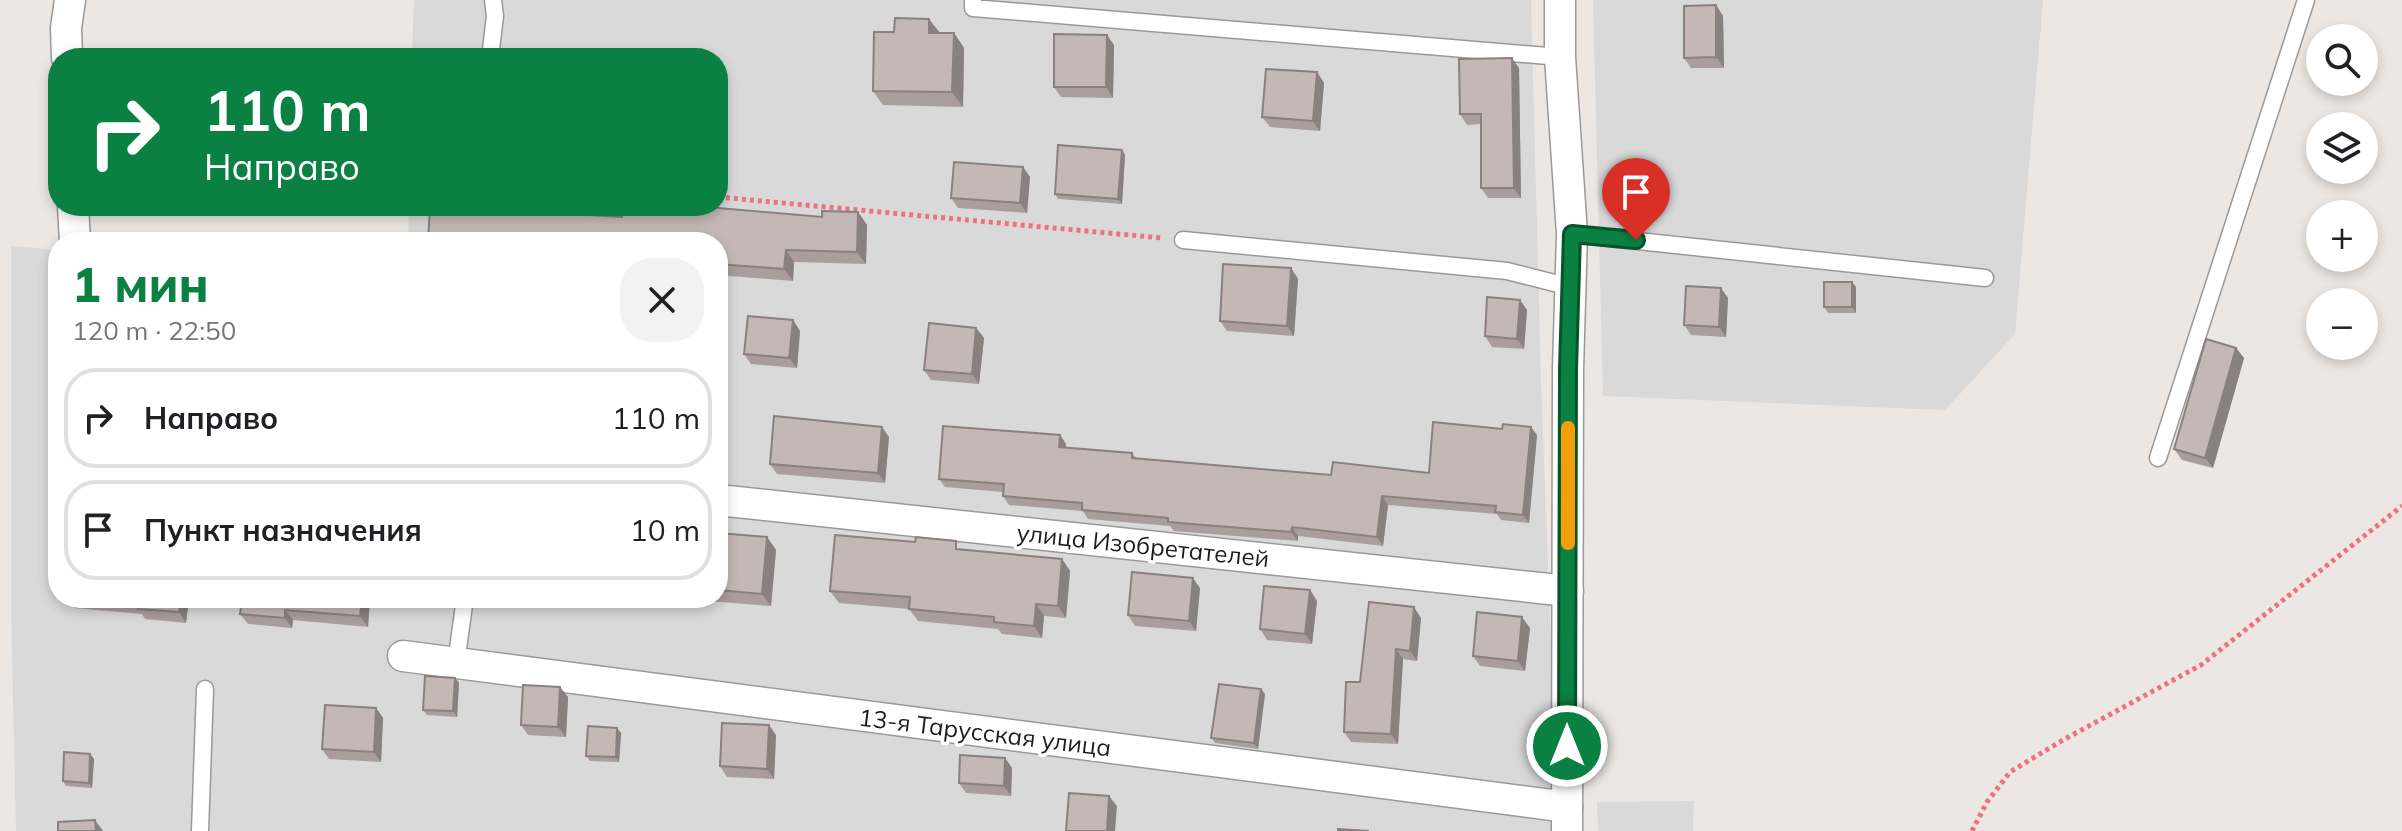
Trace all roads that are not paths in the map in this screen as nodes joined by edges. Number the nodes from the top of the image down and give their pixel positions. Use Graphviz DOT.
graph roads {
  1 [pos="70,0"];
  2 [pos="493,0"];
  3 [pos="973,0"];
  4 [pos="1560,0"];
  5 [pos="2306,0"];
  6 [pos="67,48"];
  7 [pos="491,48"];
  8 [pos="1560,57"];
  9 [pos="1572,234"];
  10 [pos="1183,240"];
  11 [pos="1985,278"];
  12 [pos="1570,287"];
  13 [pos="2158,458"];
  14 [pos="728,501"];
  15 [pos="1568,591"];
  16 [pos="464,608"];
  17 [pos="403,656"];
  18 [pos="456,663"];
  19 [pos="205,689"];
  20 [pos="1567,819"];
  21 [pos="200,831"];
  1 -- 6 [label="street"];
  2 -- 7 [label="lane"];
  3 -- 8 [label="lane"];
  4 -- 8 [label="street"];
  5 -- 13 [label="lane"];
  8 -- 9 [label="street"];
  9 -- 11 [label="lane"];
  9 -- 12 [label="street"];
  10 -- 12 [label="lane"];
  12 -- 15 [label="street"];
  14 -- 15 [label="street, улица Изобретателей"];
  15 -- 20 [label="street"];
  16 -- 18 [label="lane"];
  17 -- 18 [label="street, 13-я Тарусская улица"];
  18 -- 20 [label="street, 13-я Тарусская улица"];
  19 -- 21 [label="lane"];
}
